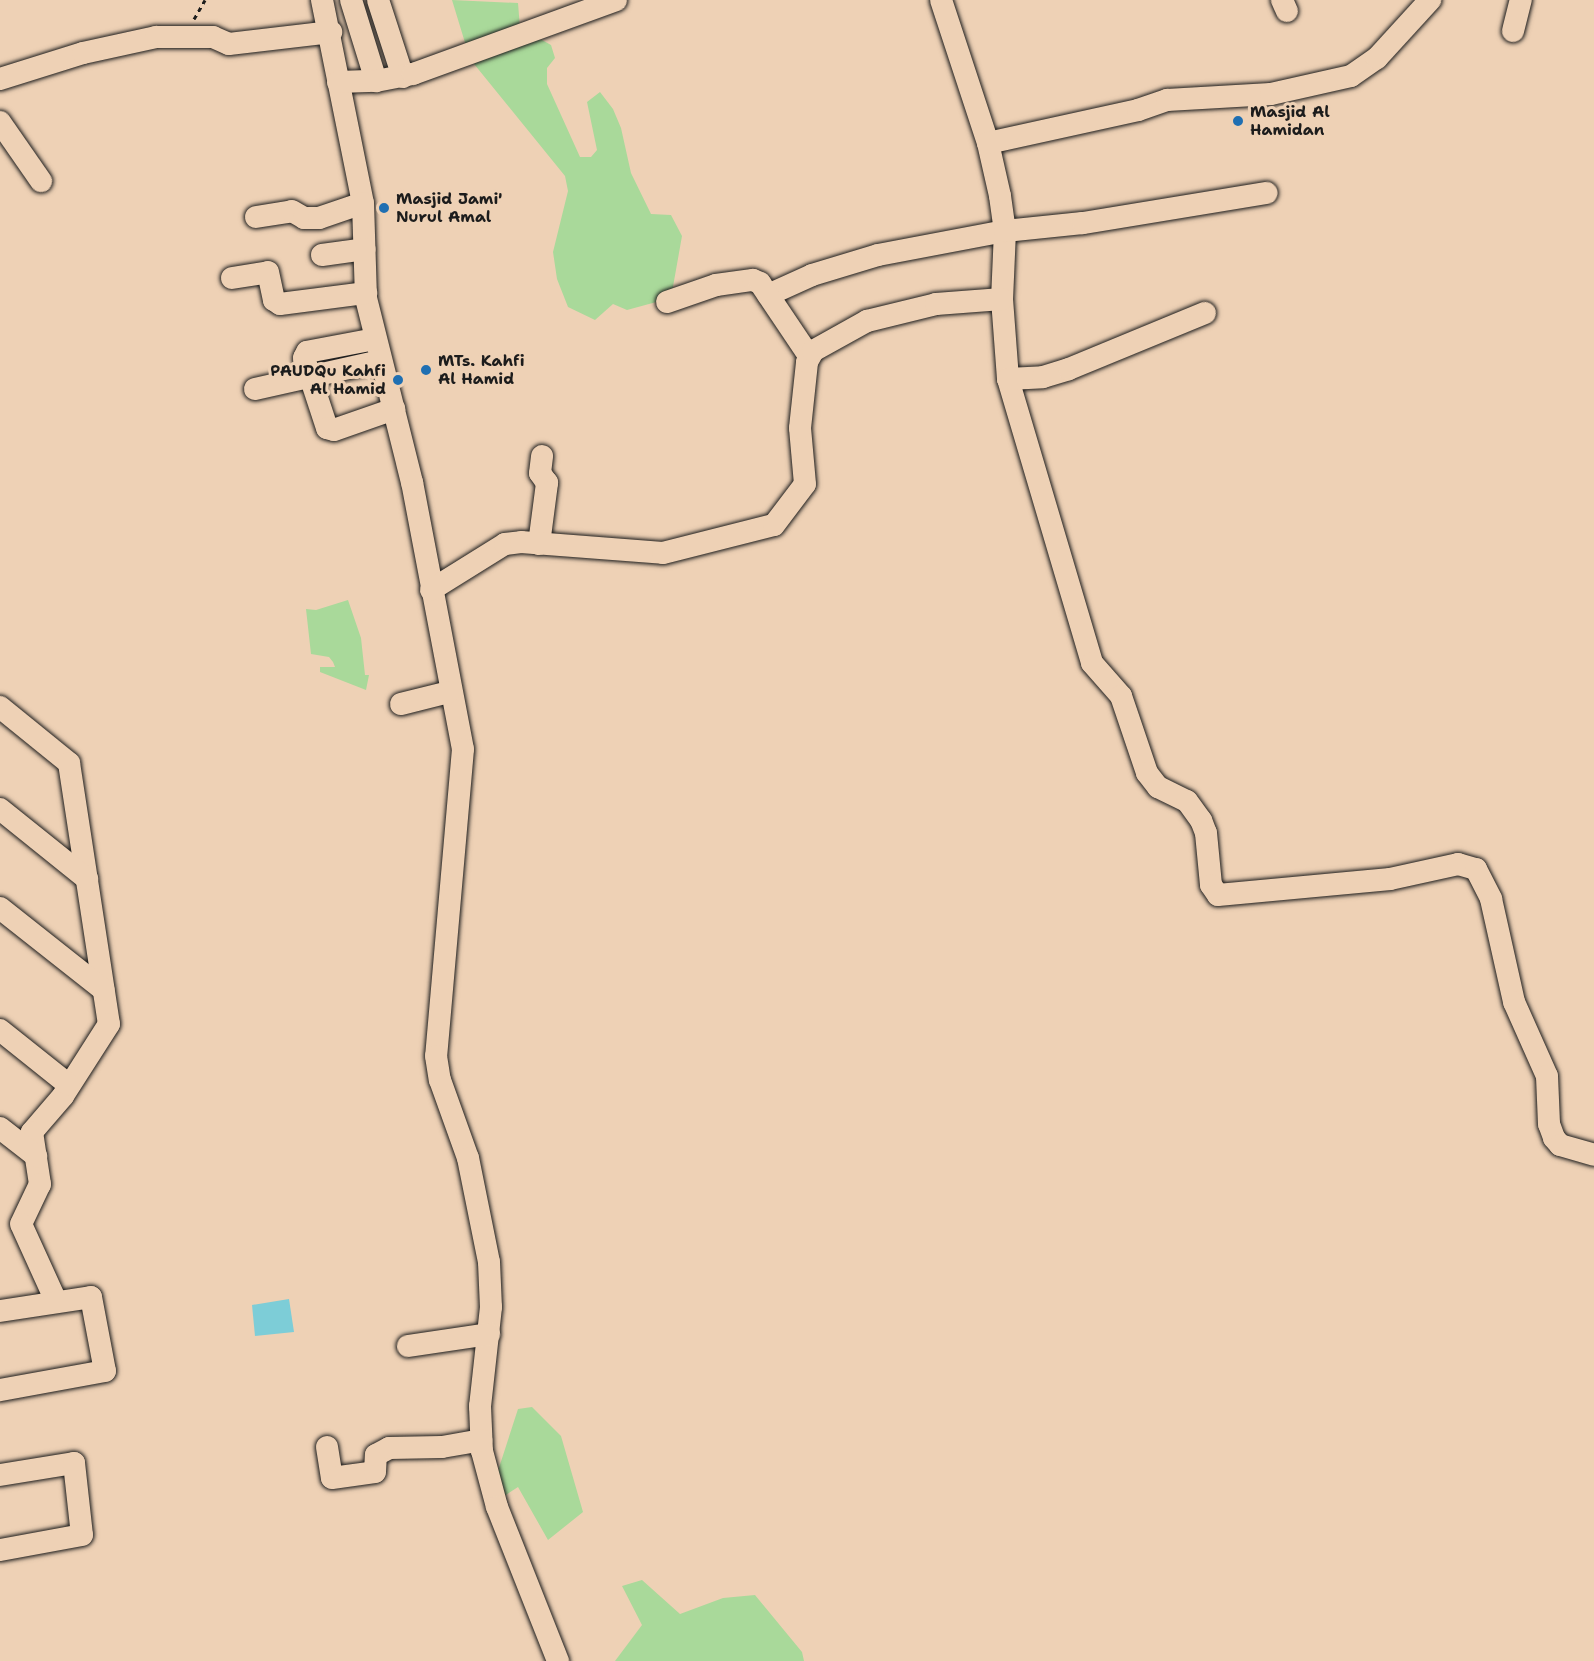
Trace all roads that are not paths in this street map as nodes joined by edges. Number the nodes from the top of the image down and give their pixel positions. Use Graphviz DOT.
graph roads {
  1 [pos="322,0"];
  2 [pos="351,0"];
  3 [pos="378,0"];
  4 [pos="616,0"];
  5 [pos="941,0"];
  6 [pos="1430,0"];
  7 [pos="1521,0"];
  8 [pos="1513,31"];
  9 [pos="331,32"];
  10 [pos="403,77"];
  11 [pos="0,79"];
  12 [pos="376,81"];
  13 [pos="338,82"];
  14 [pos="0,122"];
  15 [pos="988,143"];
  16 [pos="41,181"];
  17 [pos="1267,193"];
  18 [pos="363,203"];
  19 [pos="255,217"];
  20 [pos="1005,231"];
  21 [pos="365,249"];
  22 [pos="322,255"];
  23 [pos="232,278"];
  24 [pos="366,293"];
  25 [pos="768,295"];
  26 [pos="1002,299"];
  27 [pos="667,302"];
  28 [pos="1205,313"];
  29 [pos="375,339"];
  30 [pos="809,356"];
  31 [pos="380,361"];
  32 [pos="310,377"];
  33 [pos="1008,379"];
  34 [pos="255,389"];
  35 [pos="394,410"];
  36 [pos="542,456"];
  37 [pos="539,543"];
  38 [pos="430,590"];
  39 [pos="449,692"];
  40 [pos="401,704"];
  41 [pos="0,707"];
  42 [pos="0,809"];
  43 [pos="87,879"];
  44 [pos="0,908"];
  45 [pos="104,990"];
  46 [pos="0,1030"];
  47 [pos="69,1085"];
  48 [pos="0,1128"];
  49 [pos="1594,1155"];
  50 [pos="36,1156"];
  51 [pos="10,1226"];
  52 [pos="56,1301"];
  53 [pos="0,1311"];
  54 [pos="489,1334"];
  55 [pos="408,1346"];
  56 [pos="0,1390"];
  57 [pos="481,1440"];
  58 [pos="327,1447"];
  59 [pos="0,1475"];
  60 [pos="0,1550"];
  61 [pos="557,1660"];
  1 -- 9 [label="street"];
  2 -- 12 [label="street"];
  3 -- 10 [label="street"];
  4 -- 10 [label="street"];
  5 -- 15 [label="street"];
  6 -- 15 [label="street"];
  7 -- 8 [label="street"];
  9 -- 11 [label="street"];
  9 -- 13 [label="street"];
  10 -- 12 [label="street"];
  12 -- 13 [label="street"];
  13 -- 18 [label="street"];
  14 -- 16 [label="street"];
  15 -- 20 [label="street"];
  17 -- 20 [label="street"];
  18 -- 19 [label="street"];
  18 -- 21 [label="street"];
  20 -- 25 [label="street"];
  20 -- 26 [label="street"];
  21 -- 22 [label="street"];
  21 -- 24 [label="street"];
  23 -- 24 [label="street"];
  24 -- 29 [label="street"];
  25 -- 27 [label="street"];
  25 -- 30 [label="street"];
  26 -- 30 [label="street"];
  26 -- 33 [label="street"];
  28 -- 33 [label="street"];
  29 -- 31 [label="street"];
  29 -- 32 [label="street"];
  30 -- 37 [label="street"];
  31 -- 32 [label="street"];
  31 -- 35 [label="street"];
  32 -- 34 [label="street"];
  32 -- 35 [label="street"];
  33 -- 49 [label="street"];
  35 -- 38 [label="street"];
  36 -- 37 [label="street"];
  37 -- 38 [label="street"];
  38 -- 39 [label="street"];
  39 -- 40 [label="street"];
  39 -- 54 [label="street"];
  41 -- 43 [label="street"];
  42 -- 43 [label="street"];
  43 -- 45 [label="street"];
  44 -- 45 [label="street"];
  45 -- 47 [label="street"];
  46 -- 47 [label="street"];
  47 -- 50 [label="street"];
  48 -- 50 [label="street"];
  50 -- 51 [label="street"];
  51 -- 52 [label="street"];
  52 -- 53 [label="street"];
  52 -- 56 [label="street"];
  54 -- 55 [label="street"];
  54 -- 57 [label="street"];
  57 -- 58 [label="street"];
  57 -- 61 [label="street"];
  59 -- 60 [label="street"];
}
